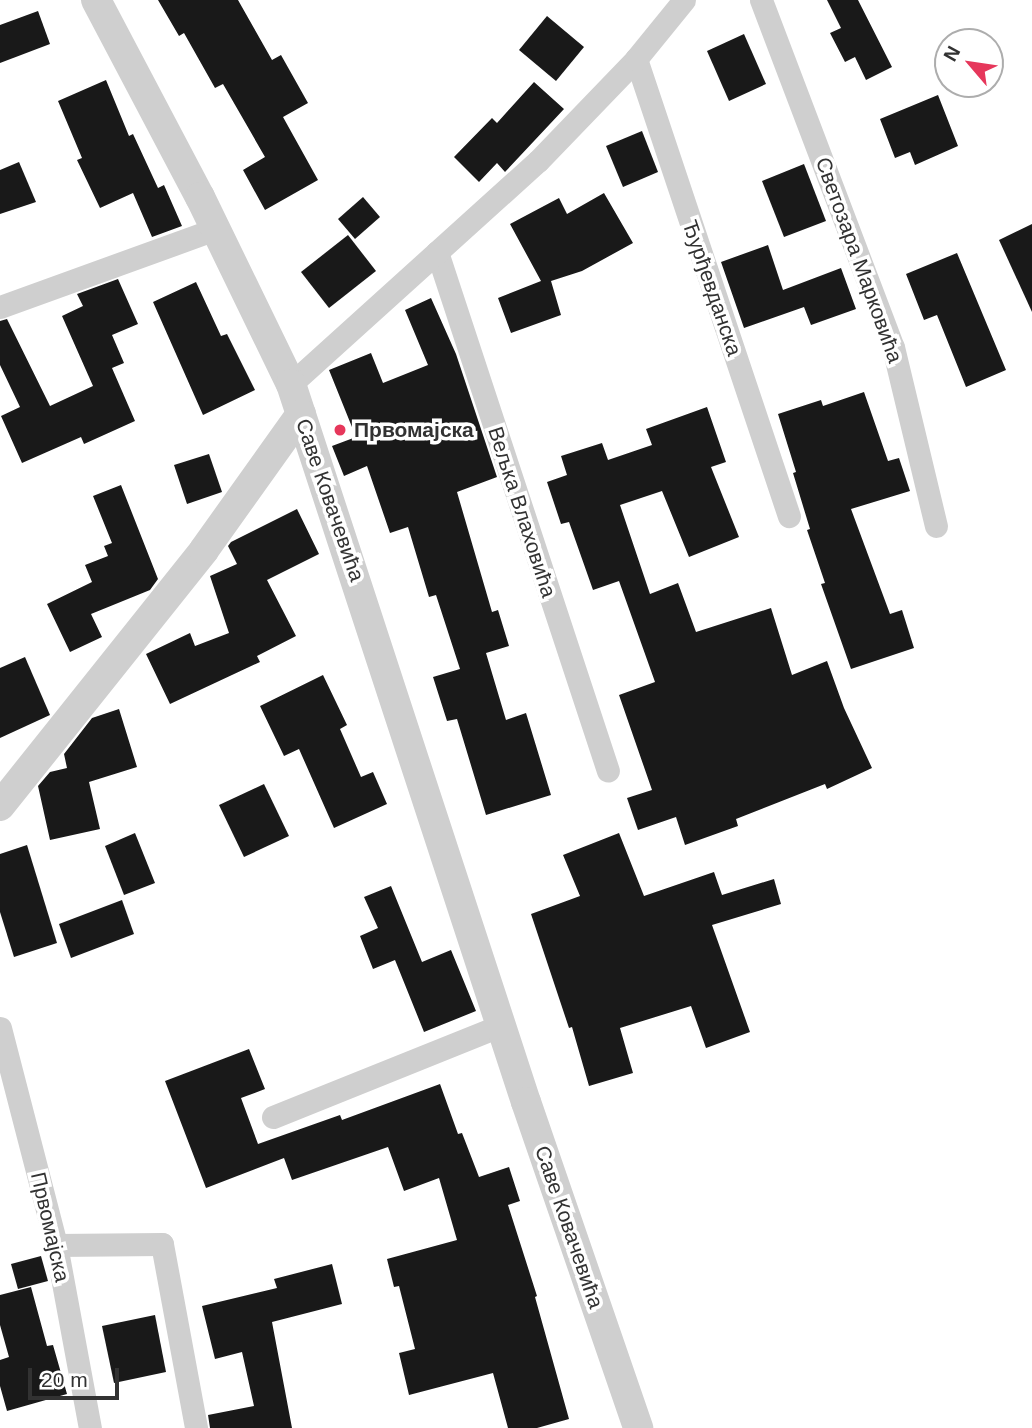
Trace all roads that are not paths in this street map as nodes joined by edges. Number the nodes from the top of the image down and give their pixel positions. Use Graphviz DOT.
graph roads {
  1 [pos="96,0"];
  2 [pos="684,0"];
  3 [pos="761,0"];
  4 [pos="636,59"];
  5 [pos="215,229"];
  6 [pos="437,252"];
  7 [pos="0,307"];
  8 [pos="291,384"];
  9 [pos="301,414"];
  10 [pos="789,516"];
  11 [pos="936,526"];
  12 [pos="608,771"];
  13 [pos="0,806"];
  14 [pos="502,1025"];
  15 [pos="0,1028"];
  16 [pos="273,1117"];
  17 [pos="56,1245"];
  18 [pos="90,1428"];
  19 [pos="196,1428"];
  20 [pos="638,1428"];
  1 -- 5 [label="street, Саве Ковачевића"];
  2 -- 4 [label="street"];
  3 -- 11 [label="street, Светозара Марковића"];
  4 -- 6 [label="street"];
  4 -- 10 [label="street, Ђурђевданска"];
  5 -- 7 [label="street"];
  5 -- 8 [label="street, Саве Ковачевића"];
  6 -- 8 [label="street"];
  6 -- 12 [label="street, Вељка Влаховића"];
  8 -- 9 [label="street, Саве Ковачевића"];
  9 -- 13 [label="street"];
  9 -- 14 [label="street, Саве Ковачевића"];
  14 -- 16 [label="street"];
  14 -- 20 [label="street, Саве Ковачевића"];
  15 -- 17 [label="street, Првомајска"];
  17 -- 18 [label="street, Првомајска"];
  17 -- 19 [label="street"];
}
